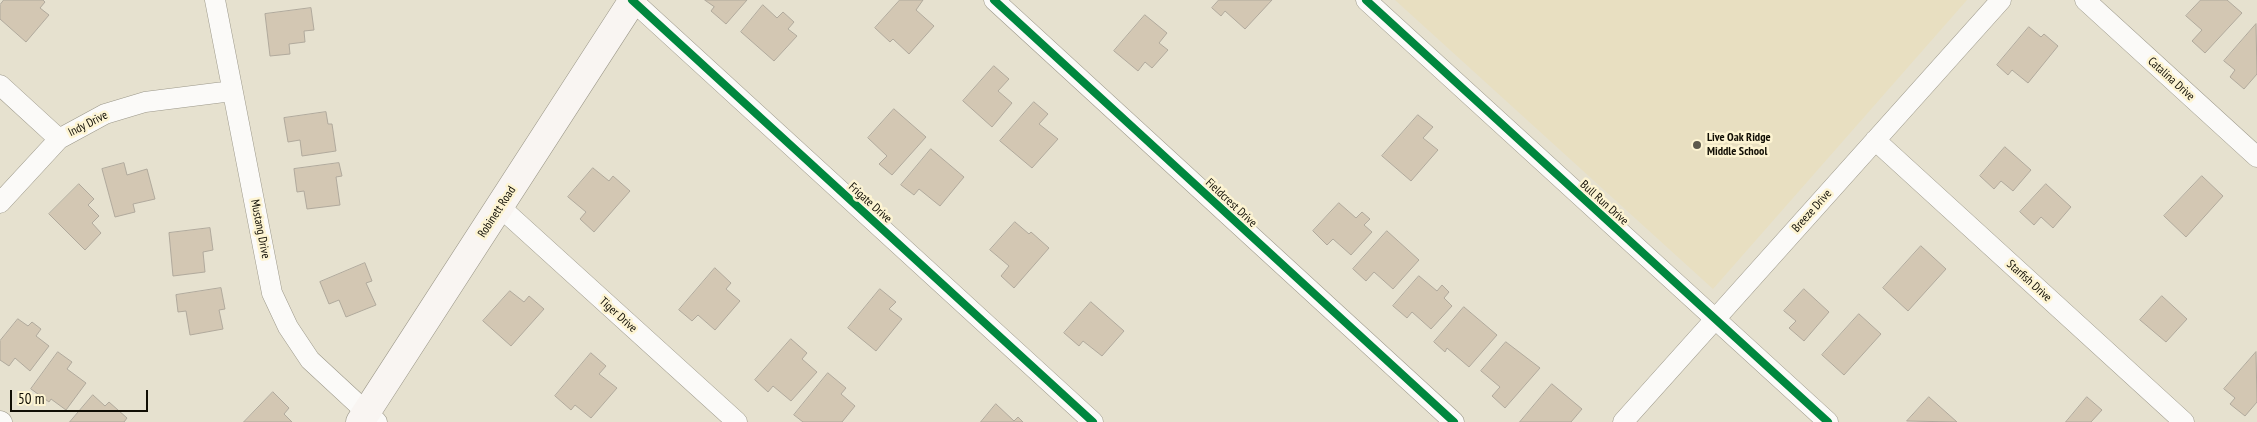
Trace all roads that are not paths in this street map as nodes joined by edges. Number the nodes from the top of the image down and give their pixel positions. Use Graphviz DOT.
graph roads {
  1 [pos="215,0"];
  2 [pos="633,0"];
  3 [pos="994,0"];
  4 [pos="1366,0"];
  5 [pos="2001,0"];
  6 [pos="2085,0"];
  7 [pos="0,85"];
  8 [pos="232,91"];
  9 [pos="59,139"];
  10 [pos="1875,140"];
  11 [pos="2257,157"];
  12 [pos="0,203"];
  13 [pos="500,207"];
  14 [pos="1715,319"];
  15 [pos="368,419"];
  16 [pos="737,422"];
  17 [pos="1092,422"];
  18 [pos="1454,422"];
  19 [pos="1623,422"];
  20 [pos="1828,422"];
  21 [pos="2184,422"];
  1 -- 8 [label="street, Mustang Drive"];
  2 -- 13 [label="street, Robinett Road"];
  2 -- 17 [label="street, Frigate Drive"];
  3 -- 18 [label="street, Fieldcrest Drive"];
  4 -- 14 [label="street, Bull Run Drive"];
  5 -- 10 [label="street, Breeze Drive"];
  6 -- 11 [label="street, Catalina Drive"];
  7 -- 9 [label="street"];
  8 -- 9 [label="street, Indy Drive"];
  8 -- 15 [label="street, Mustang Drive"];
  9 -- 12 [label="street, Indy Drive"];
  10 -- 14 [label="street, Breeze Drive"];
  10 -- 21 [label="street, Starfish Drive"];
  13 -- 15 [label="street, Robinett Road"];
  13 -- 16 [label="street, Tiger Drive"];
  14 -- 19 [label="street, Breeze Drive"];
  14 -- 20 [label="street, Bull Run Drive"];
}
